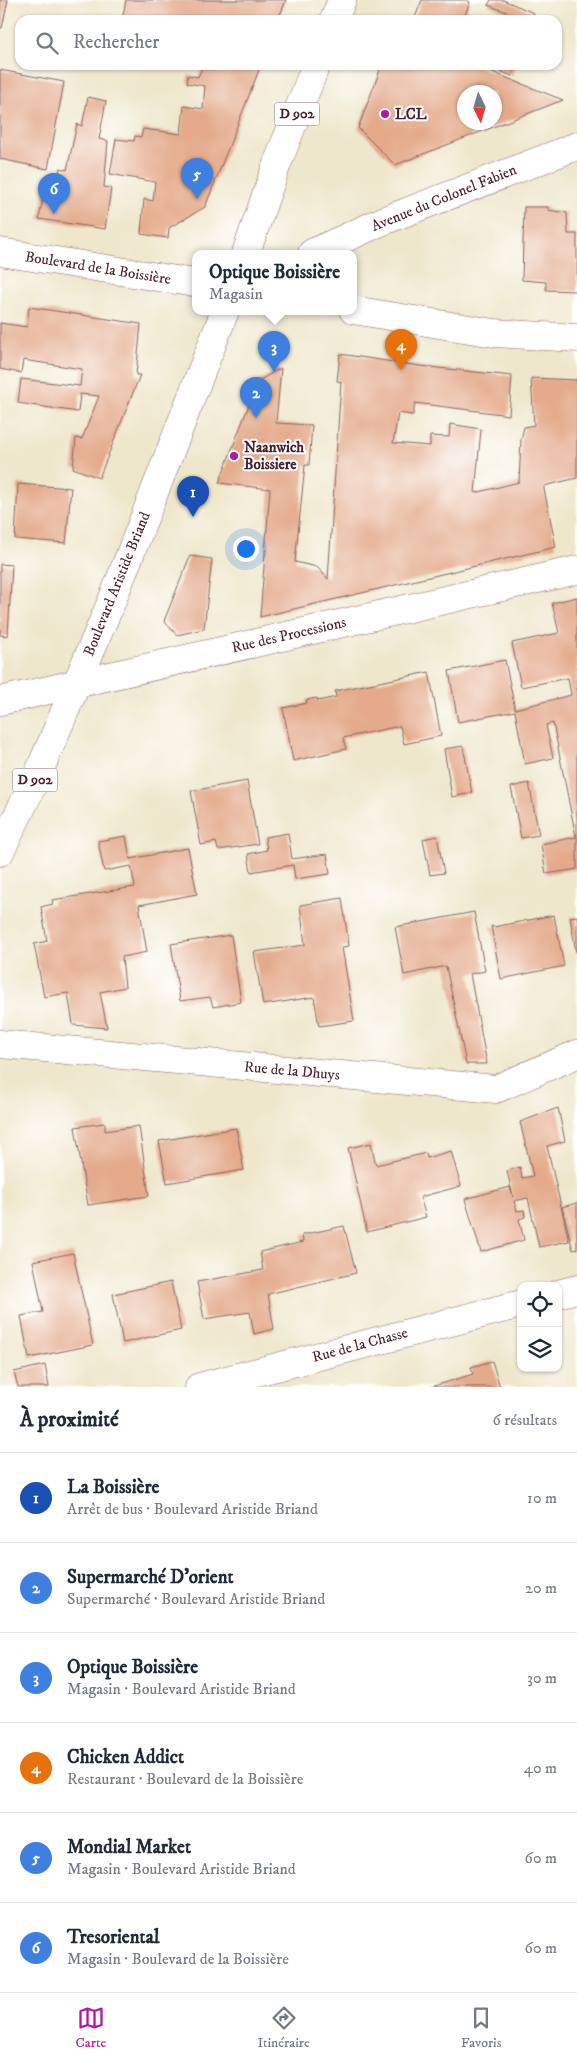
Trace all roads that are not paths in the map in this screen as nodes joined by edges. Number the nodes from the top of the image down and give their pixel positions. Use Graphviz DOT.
graph roads {
  1 [pos="342,0"];
  2 [pos="336,15"];
  3 [pos="314,70"];
  4 [pos="577,146"];
  5 [pos="247,250"];
  6 [pos="319,250"];
  7 [pos="0,252"];
  8 [pos="192,283"];
  9 [pos="357,311"];
  10 [pos="223,315"];
  11 [pos="577,338"];
  12 [pos="577,570"];
  13 [pos="75,684"];
  14 [pos="0,701"];
  15 [pos="0,852"];
  16 [pos="0,1044"];
  17 [pos="577,1054"];
  18 [pos="577,1289"];
  19 [pos="562,1293"];
  20 [pos="517,1305"];
  21 [pos="199,1387"];
  1 -- 2 [label="street"];
  3 -- 5 [label="street, D 902"];
  4 -- 6 [label="street, Avenue du Colonel Fabien"];
  7 -- 8 [label="street, Boulevard de la Boissière"];
  9 -- 11 [label="street"];
  10 -- 13 [label="street, Boulevard Aristide Briand / D 902"];
  12 -- 13 [label="street, Rue des Processions"];
  13 -- 14 [label="street, Rue des Processions"];
  13 -- 15 [label="street, Boulevard Aristide Briand / D 902"];
  16 -- 17 [label="street, Rue de la Dhuys"];
  18 -- 19 [label="street"];
  20 -- 21 [label="street, Rue de la Chasse"];
}
